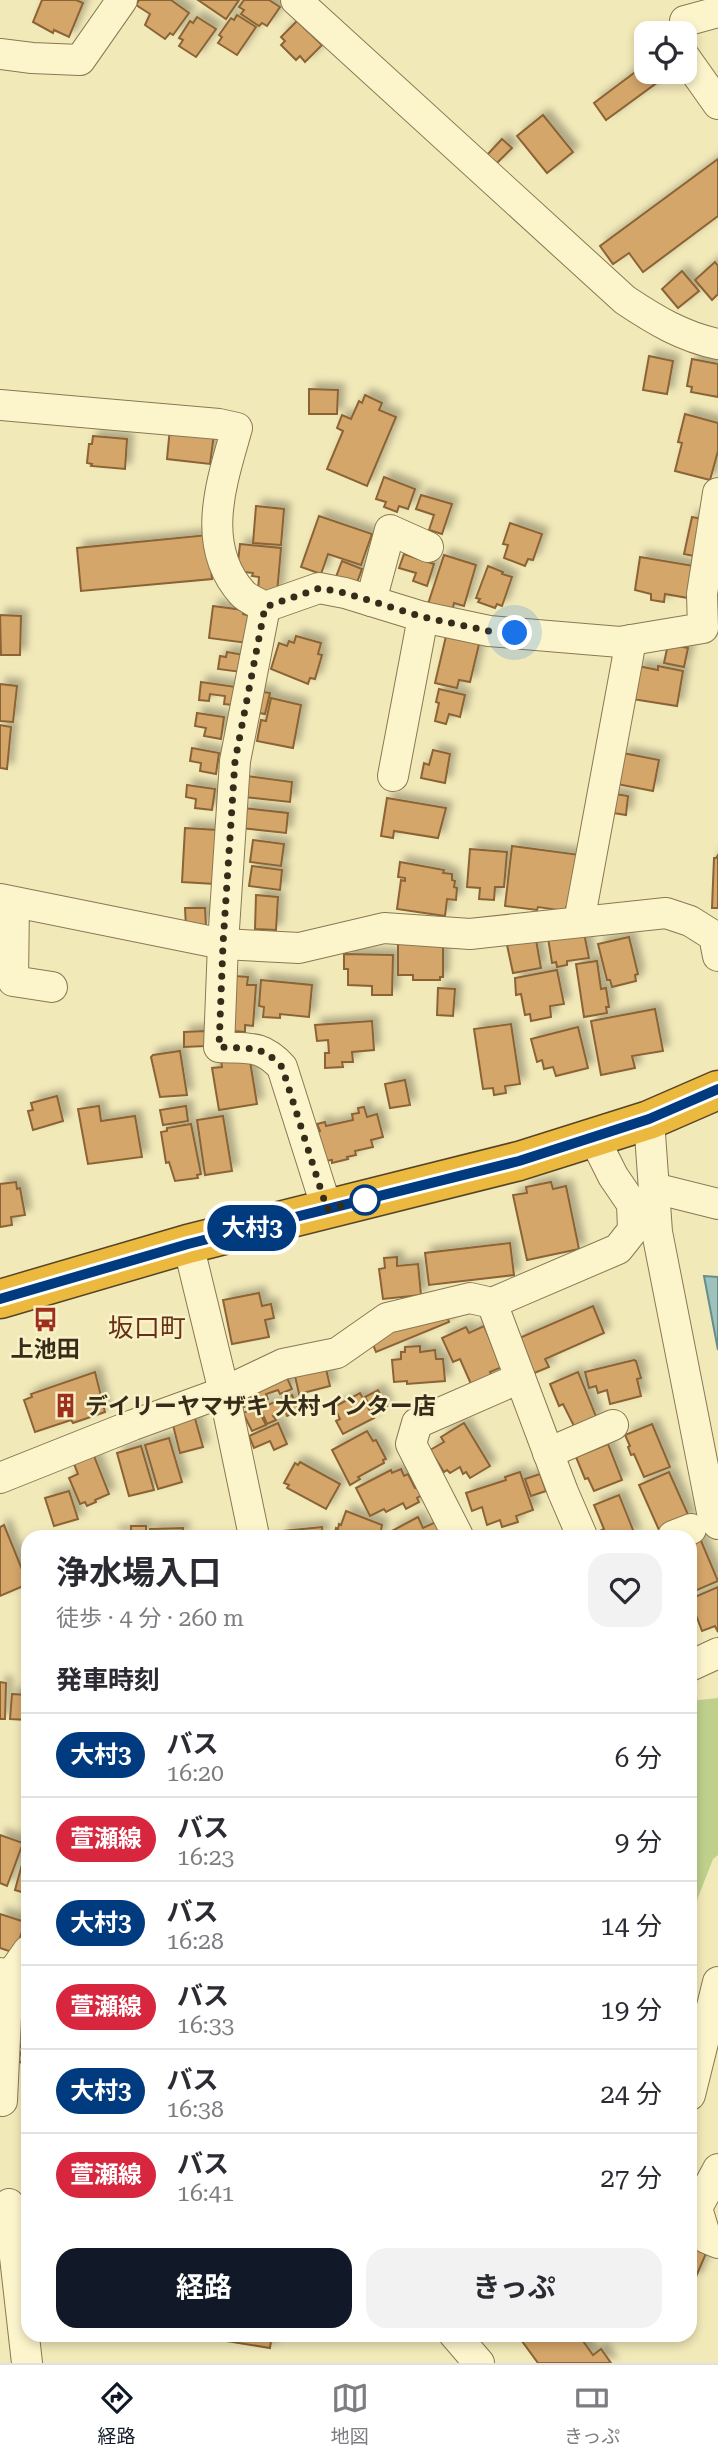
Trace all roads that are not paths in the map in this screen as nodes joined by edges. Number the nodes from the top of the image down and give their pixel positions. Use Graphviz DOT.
graph roads {
  1 [pos="122,0"];
  2 [pos="296,0"];
  3 [pos="718,12"];
  4 [pos="686,18"];
  5 [pos="0,54"];
  6 [pos="697,75"];
  7 [pos="718,104"];
  8 [pos="718,344"];
  9 [pos="0,405"];
  10 [pos="718,493"];
  11 [pos="428,547"];
  12 [pos="371,601"];
  13 [pos="265,607"];
  14 [pos="423,617"];
  15 [pos="711,628"];
  16 [pos="631,640"];
  17 [pos="393,776"];
  18 [pos="7,901"];
  19 [pos="579,922"];
  20 [pos="223,944"];
  21 [pos="718,956"];
  22 [pos="52,986"];
  23 [pos="718,1090"];
  24 [pos="649,1119"];
  25 [pos="594,1138"];
  26 [pos="654,1188"];
  27 [pos="718,1204"];
  28 [pos="327,1209"];
  29 [pos="188,1244"];
  30 [pos="0,1299"];
  31 [pos="492,1303"];
  32 [pos="520,1378"];
  33 [pos="224,1392"];
  34 [pos="614,1425"];
  35 [pos="548,1453"];
  36 [pos="0,1478"];
  37 [pos="253,1530"];
  38 [pos="455,1530"];
  39 [pos="580,1530"];
  40 [pos="694,1530"];
  41 [pos="718,1653"];
  42 [pos="697,1663"];
  43 [pos="21,1961"];
  44 [pos="4,1974"];
  45 [pos="718,1982"];
  46 [pos="697,2067"];
  47 [pos="1,2106"];
  48 [pos="718,2169"];
  49 [pos="12,2204"];
  50 [pos="718,2243"];
  51 [pos="21,2299"];
  52 [pos="25,2342"];
  53 [pos="461,2342"];
  54 [pos="27,2363"];
  55 [pos="479,2363"];
  1 -- 5 [label="street"];
  2 -- 8 [label="street"];
  3 -- 4 [label="street"];
  6 -- 7 [label="street"];
  9 -- 13 [label="street"];
  10 -- 15 [label="street"];
  11 -- 12 [label="street"];
  12 -- 13 [label="street"];
  12 -- 14 [label="street"];
  13 -- 20 [label="street"];
  14 -- 16 [label="street"];
  14 -- 17 [label="street"];
  15 -- 16 [label="street"];
  16 -- 19 [label="street"];
  18 -- 20 [label="street"];
  18 -- 22 [label="street"];
  19 -- 20 [label="street"];
  19 -- 21 [label="street"];
  20 -- 28 [label="street"];
  23 -- 24 [label="highway"];
  24 -- 25 [label="highway"];
  24 -- 26 [label="street"];
  25 -- 28 [label="highway"];
  25 -- 31 [label="street"];
  26 -- 27 [label="street"];
  26 -- 40 [label="street"];
  28 -- 29 [label="highway"];
  29 -- 30 [label="highway"];
  29 -- 33 [label="street"];
  31 -- 32 [label="street"];
  31 -- 33 [label="street"];
  32 -- 35 [label="street"];
  32 -- 38 [label="street"];
  33 -- 36 [label="street"];
  33 -- 37 [label="street"];
  34 -- 35 [label="street"];
  35 -- 39 [label="street"];
  41 -- 42 [label="street"];
  43 -- 44 [label="street"];
  44 -- 47 [label="street"];
  45 -- 46 [label="street"];
  48 -- 50 [label="street"];
  49 -- 51 [label="street"];
  52 -- 54 [label="street"];
  53 -- 55 [label="street"];
}
